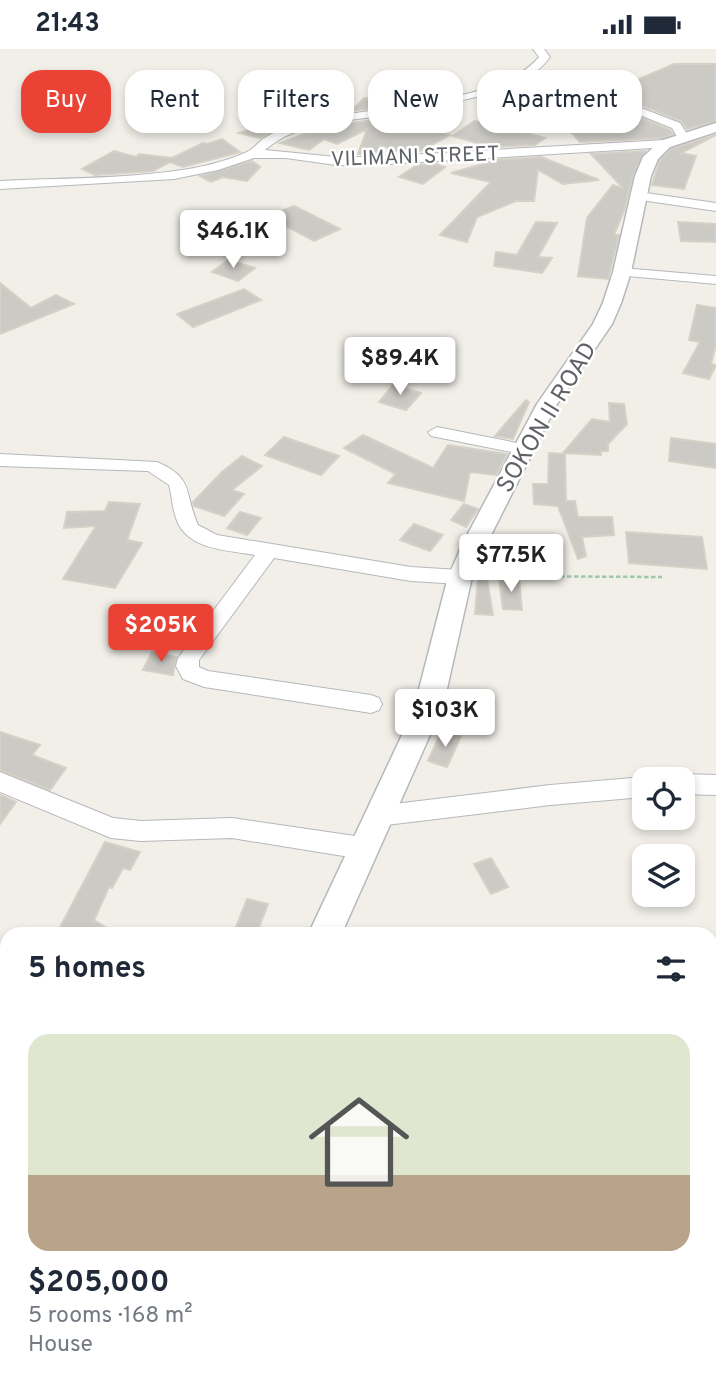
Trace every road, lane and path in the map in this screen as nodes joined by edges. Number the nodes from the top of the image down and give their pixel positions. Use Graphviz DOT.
graph roads {
  1 [pos="538,49"];
  2 [pos="642,112"];
  3 [pos="716,127"];
  4 [pos="674,141"];
  5 [pos="253,154"];
  6 [pos="0,185"];
  7 [pos="639,196"];
  8 [pos="716,207"];
  9 [pos="622,272"];
  10 [pos="716,280"];
  11 [pos="437,432"];
  12 [pos="522,449"];
  13 [pos="0,460"];
  14 [pos="268,552"];
  15 [pos="460,577"];
  16 [pos="662,577"];
  17 [pos="371,704"];
  18 [pos="0,782"];
  19 [pos="695,784"];
  20 [pos="716,785"];
  21 [pos="632,788"];
  22 [pos="378,817"];
  23 [pos="362,848"];
  24 [pos="327,927"];
  1 -- 5 [label="street"];
  2 -- 4 [label="street"];
  3 -- 4 [label="street"];
  4 -- 5 [label="street, VILIMANI STREET"];
  4 -- 7 [label="street, SOKON II ROAD"];
  5 -- 6 [label="street, VILIMANI STREET"];
  7 -- 8 [label="street"];
  7 -- 9 [label="street, SOKON II ROAD"];
  9 -- 10 [label="street"];
  9 -- 12 [label="street, SOKON II ROAD"];
  11 -- 12 [label="street"];
  12 -- 15 [label="street, SOKON II ROAD"];
  13 -- 14 [label="street"];
  14 -- 15 [label="street"];
  14 -- 17 [label="street"];
  15 -- 16 [label="path"];
  15 -- 22 [label="street, SOKON II ROAD"];
  18 -- 23 [label="street"];
  19 -- 20 [label="street"];
  21 -- 22 [label="street"];
  22 -- 23 [label="street, SOKON II ROAD"];
  23 -- 24 [label="street, SOKON II ROAD"];
}
